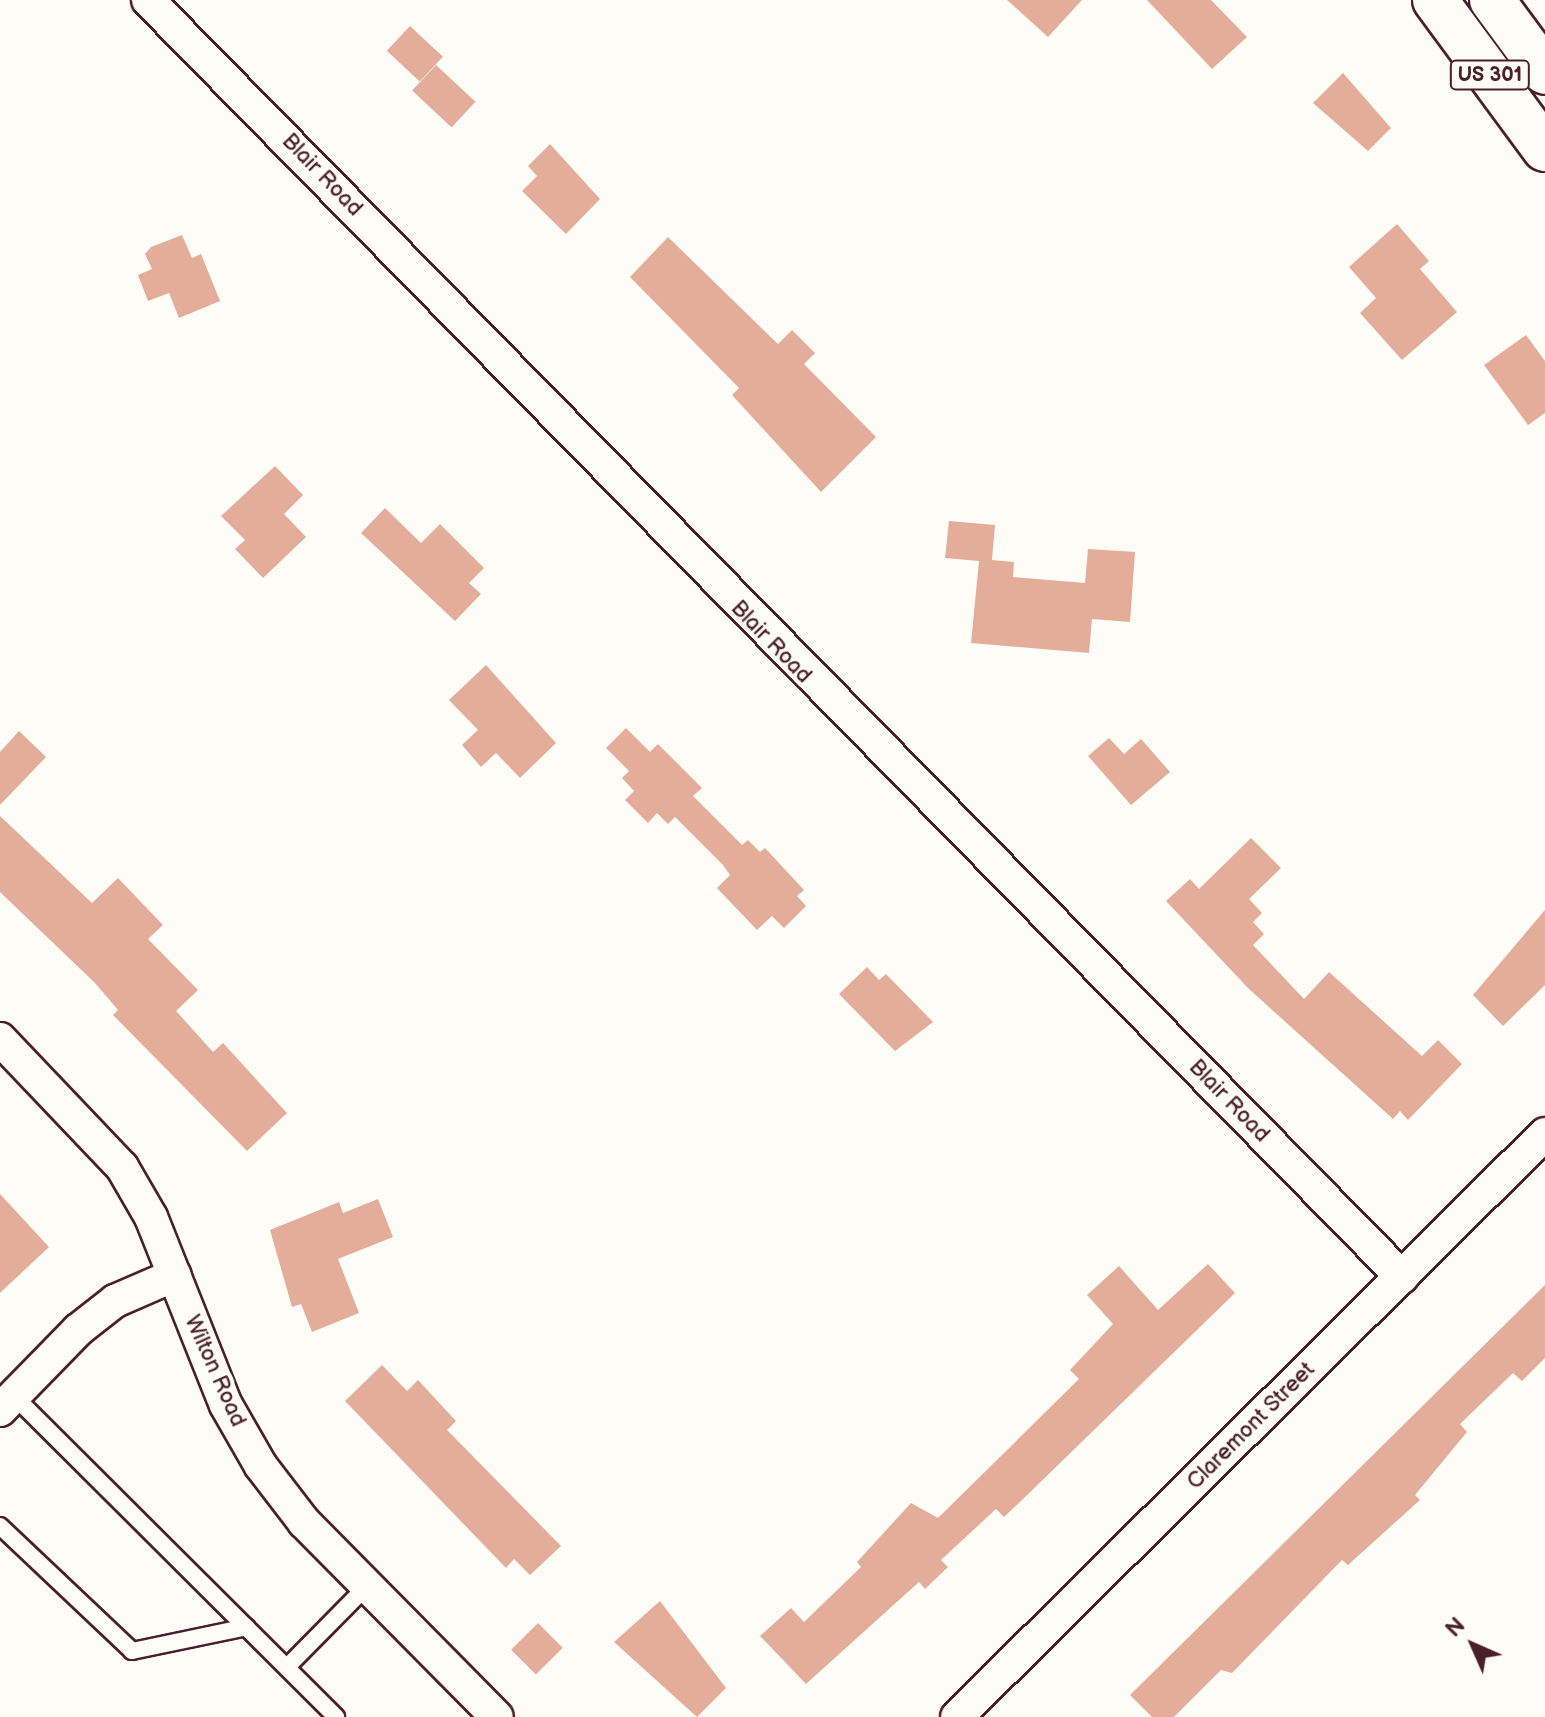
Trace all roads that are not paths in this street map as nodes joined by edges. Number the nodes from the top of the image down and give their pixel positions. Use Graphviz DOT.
graph roads {
  1 [pos="148,0"];
  2 [pos="1435,0"];
  3 [pos="1492,0"];
  4 [pos="1545,72"];
  5 [pos="1545,149"];
  6 [pos="0,1039"];
  7 [pos="1545,1134"];
  8 [pos="175,1275"];
  9 [pos="1402,1277"];
  10 [pos="7,1403"];
  11 [pos="0,1526"];
  12 [pos="367,1586"];
  13 [pos="247,1627"];
  14 [pos="287,1667"];
  15 [pos="336,1717"];
  16 [pos="497,1717"];
  17 [pos="957,1717"];
  1 -- 9 [label="street, Blair Road"];
  2 -- 5 [label="main road, US 301"];
  3 -- 4 [label="main road, US 301"];
  6 -- 8 [label="street, Wilton Road"];
  7 -- 9 [label="street, Claremont Street"];
  8 -- 10 [label="street"];
  8 -- 12 [label="street, Wilton Road"];
  9 -- 17 [label="street, Claremont Street"];
  10 -- 13 [label="lane"];
  11 -- 13 [label="lane"];
  12 -- 14 [label="lane"];
  12 -- 16 [label="street, Wilton Road"];
  13 -- 14 [label="lane"];
  14 -- 15 [label="lane"];
}
